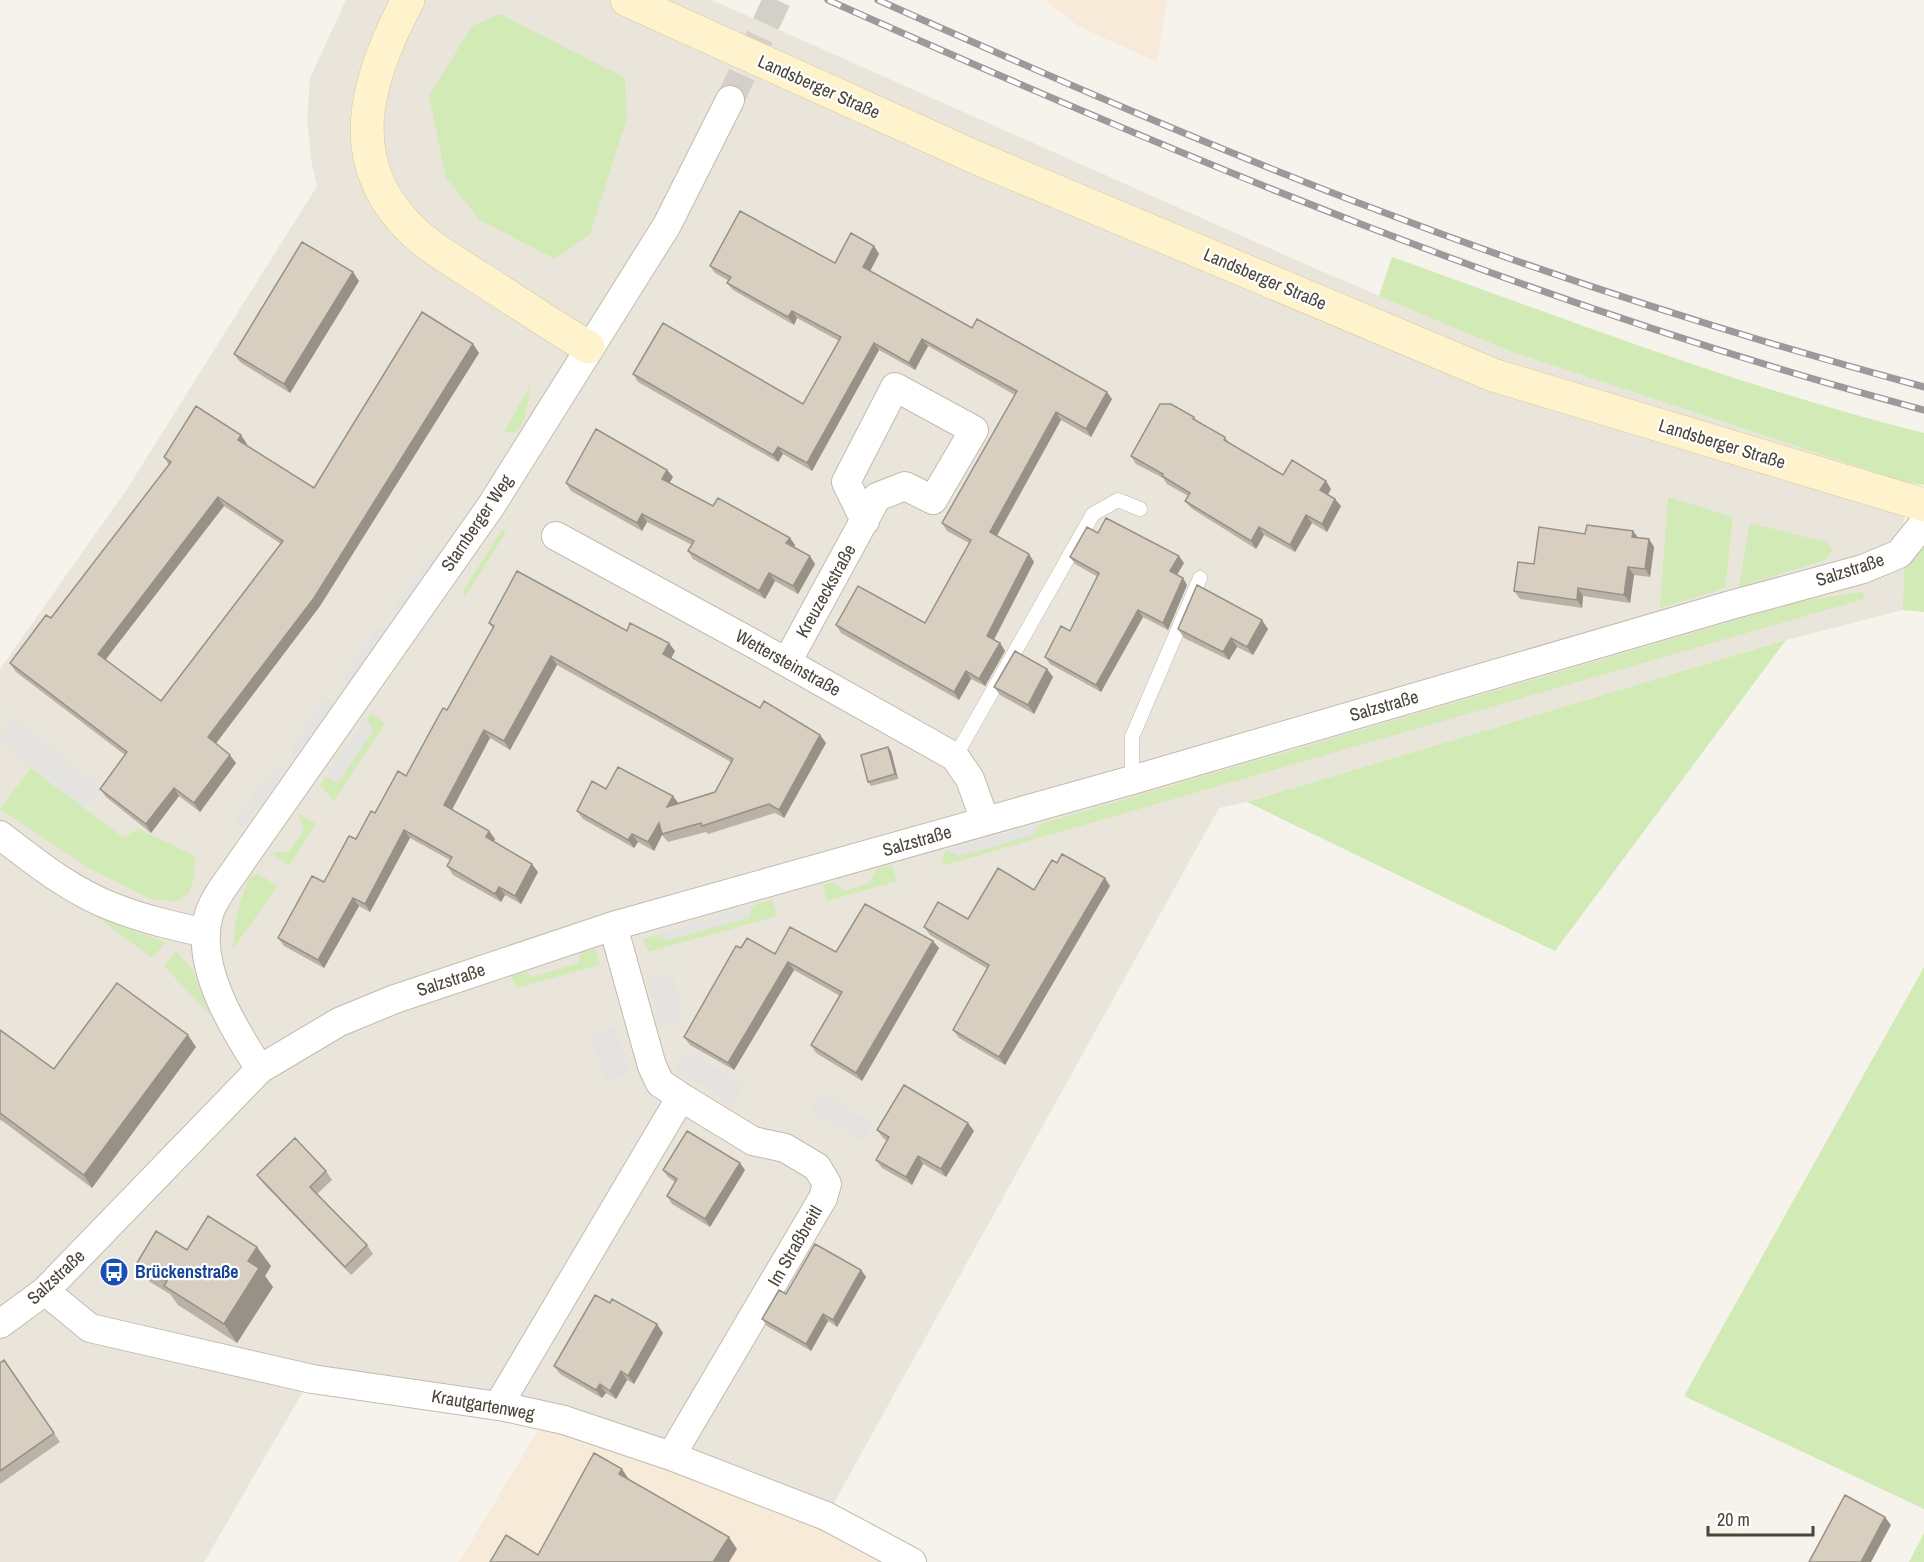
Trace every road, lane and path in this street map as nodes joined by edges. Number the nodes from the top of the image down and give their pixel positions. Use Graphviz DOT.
graph roads {
  1 [pos="408,0"];
  2 [pos="627,0"];
  3 [pos="730,100"];
  4 [pos="588,347"];
  5 [pos="1924,505"];
  6 [pos="1140,509"];
  7 [pos="865,521"];
  8 [pos="1924,523"];
  9 [pos="556,536"];
  10 [pos="1200,578"];
  11 [pos="787,662"];
  12 [pos="955,757"];
  13 [pos="1132,780"];
  14 [pos="986,822"];
  15 [pos="0,836"];
  16 [pos="613,926"];
  17 [pos="206,933"];
  18 [pos="260,1069"];
  19 [pos="681,1097"];
  20 [pos="45,1291"];
  21 [pos="0,1324"];
  22 [pos="498,1406"];
  23 [pos="671,1456"];
  24 [pos="912,1562"];
  1 -- 4 [label="main road"];
  2 -- 5 [label="main road, Landsberger Straße"];
  3 -- 4 [label="street, Starnberger Weg"];
  4 -- 17 [label="street, Starnberger Weg"];
  6 -- 12 [label="lane"];
  7 -- 7 [label="street, Kreuzeckstraße"];
  7 -- 11 [label="street, Kreuzeckstraße"];
  8 -- 13 [label="street, Salzstraße"];
  9 -- 11 [label="street, Wettersteinstraße"];
  10 -- 13 [label="lane"];
  11 -- 12 [label="street, Wettersteinstraße"];
  12 -- 14 [label="street, Wettersteinstraße"];
  13 -- 14 [label="street, Salzstraße"];
  14 -- 16 [label="street, Salzstraße"];
  15 -- 17 [label="street"];
  16 -- 18 [label="street, Salzstraße"];
  16 -- 19 [label="street, Im Straßbreitl"];
  17 -- 18 [label="street"];
  18 -- 20 [label="street, Salzstraße"];
  19 -- 22 [label="street"];
  19 -- 23 [label="street, Im Straßbreitl"];
  20 -- 21 [label="street, Salzstraße"];
  20 -- 22 [label="street, Krautgartenweg"];
  22 -- 23 [label="street, Krautgartenweg"];
  23 -- 24 [label="street, Krautgartenweg"];
}
